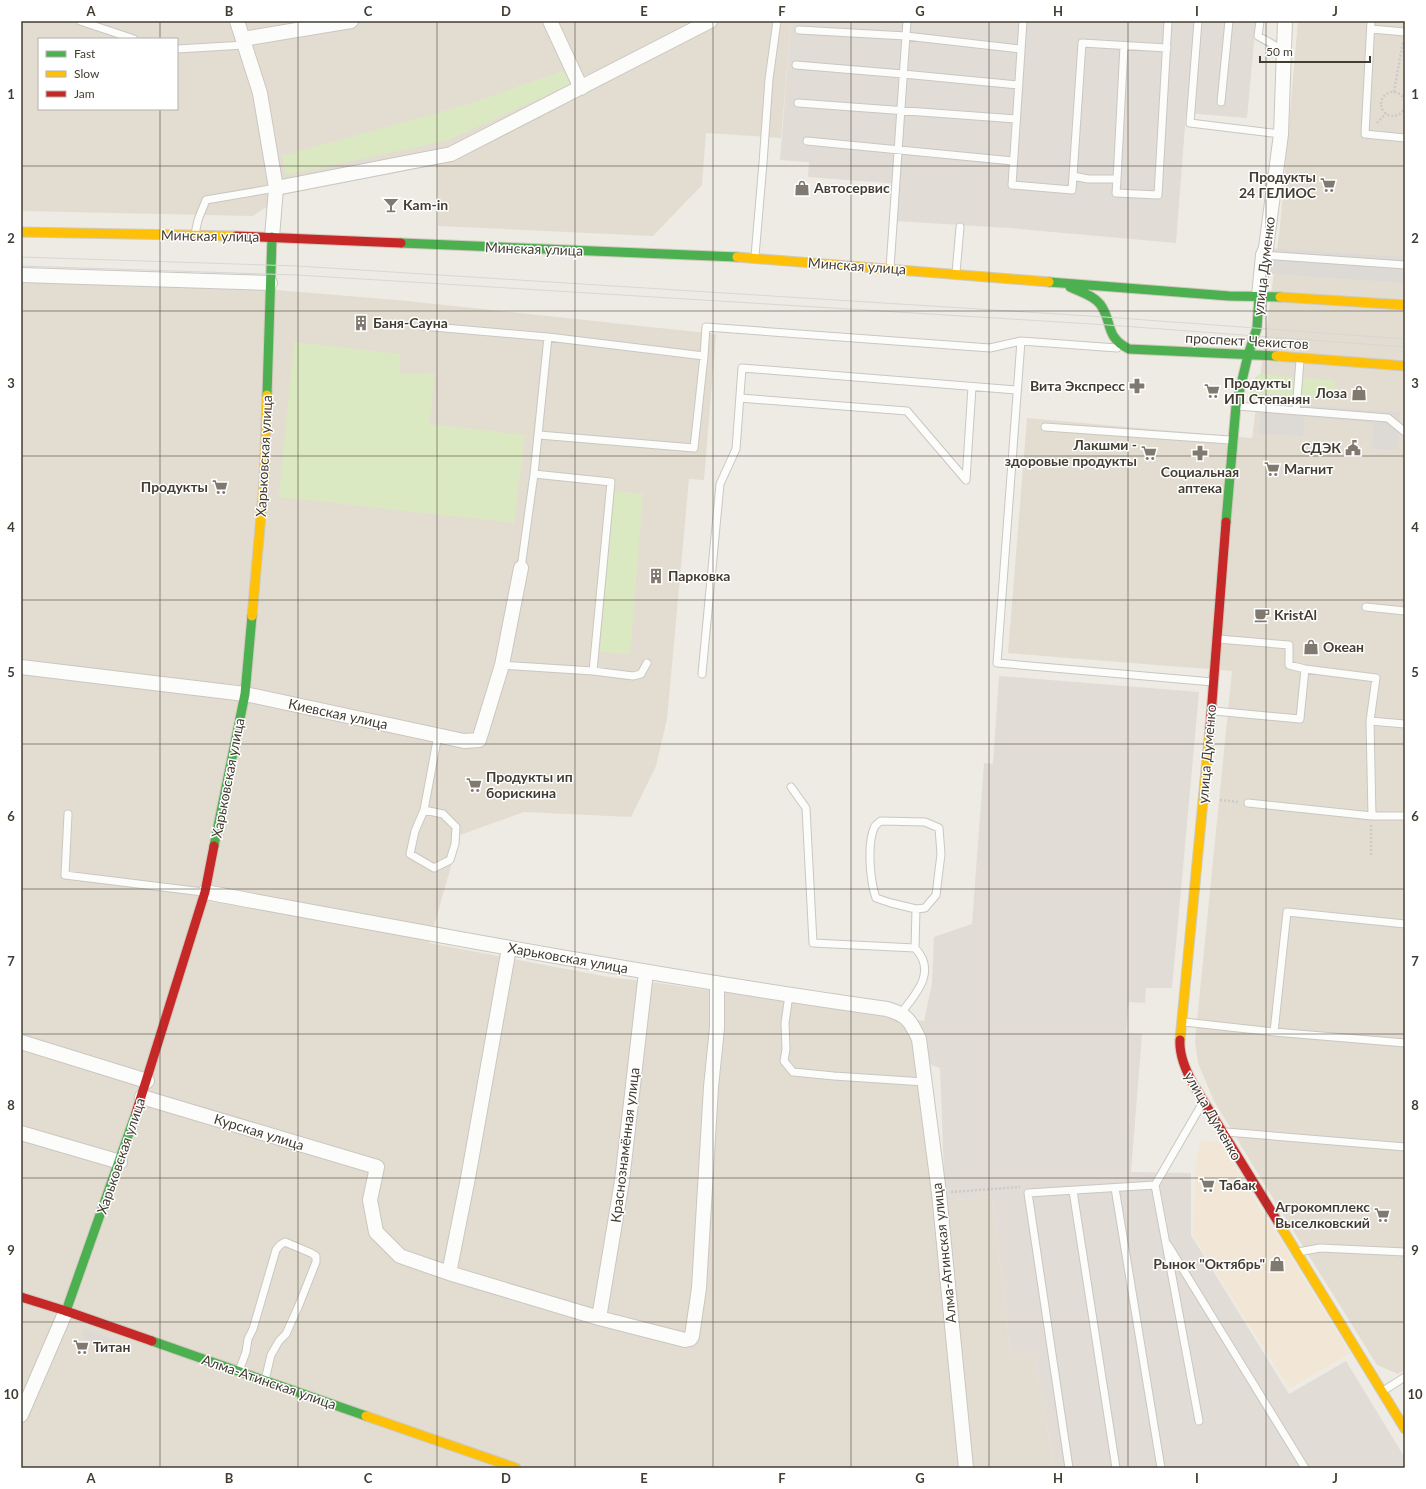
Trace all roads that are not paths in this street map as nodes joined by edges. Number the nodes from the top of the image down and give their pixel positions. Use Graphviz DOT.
graph roads {
  1 [pos="80,21"];
  2 [pos="237,21"];
  3 [pos="351,21"];
  4 [pos="550,21"];
  5 [pos="710,21"];
  6 [pos="777,21"];
  7 [pos="906,21"];
  8 [pos="1023,21"];
  9 [pos="1168,21"];
  10 [pos="1198,21"];
  11 [pos="1229,21"];
  12 [pos="1260,21"];
  13 [pos="1285,21"];
  14 [pos="1372,21"];
  15 [pos="695,25"];
  16 [pos="1371,29"];
  17 [pos="799,30"];
  18 [pos="1405,32"];
  19 [pos="906,36"];
  20 [pos="131,38"];
  21 [pos="244,42"];
  22 [pos="1124,46"];
  23 [pos="178,48"];
  24 [pos="1167,48"];
  25 [pos="1021,50"];
  26 [pos="1283,50"];
  27 [pos="796,66"];
  28 [pos="903,74"];
  29 [pos="1019,85"];
  30 [pos="581,88"];
  31 [pos="1221,102"];
  32 [pos="798,103"];
  33 [pos="901,110"];
  34 [pos="1016,119"];
  35 [pos="1281,134"];
  36 [pos="1405,138"];
  37 [pos="807,141"];
  38 [pos="898,149"];
  39 [pos="1013,161"];
  40 [pos="1073,176"];
  41 [pos="1117,180"];
  42 [pos="276,188"];
  43 [pos="960,228"];
  44 [pos="21,232"];
  45 [pos="195,236"];
  46 [pos="272,238"];
  47 [pos="1263,255"];
  48 [pos="754,258"];
  49 [pos="1405,265"];
  50 [pos="890,268"];
  51 [pos="956,274"];
  52 [pos="21,275"];
  53 [pos="1045,281"];
  54 [pos="270,283"];
  55 [pos="1166,291"];
  56 [pos="1259,296"];
  57 [pos="1126,297"];
  58 [pos="1115,305"];
  59 [pos="1405,305"];
  60 [pos="1105,317"];
  61 [pos="422,326"];
  62 [pos="548,337"];
  63 [pos="1021,341"];
  64 [pos="1129,349"];
  65 [pos="1248,355"];
  66 [pos="704,356"];
  67 [pos="1301,358"];
  68 [pos="1405,366"];
  69 [pos="972,387"];
  70 [pos="1016,390"];
  71 [pos="740,398"];
  72 [pos="1236,406"];
  73 [pos="1296,411"];
  74 [pos="1045,427"];
  75 [pos="1405,432"];
  76 [pos="539,435"];
  77 [pos="1232,440"];
  78 [pos="534,474"];
  79 [pos="521,568"];
  80 [pos="1366,607"];
  81 [pos="1405,611"];
  82 [pos="1218,639"];
  83 [pos="646,662"];
  84 [pos="502,665"];
  85 [pos="21,666"];
  86 [pos="1305,669"];
  87 [pos="592,671"];
  88 [pos="702,674"];
  89 [pos="1214,682"];
  90 [pos="244,694"];
  91 [pos="1212,711"];
  92 [pos="1370,721"];
  93 [pos="1405,724"];
  94 [pos="438,735"];
  95 [pos="791,787"];
  96 [pos="1248,803"];
  97 [pos="424,810"];
  98 [pos="68,814"];
  99 [pos="1372,816"];
  100 [pos="1405,816"];
  101 [pos="205,892"];
  102 [pos="916,908"];
  103 [pos="1405,924"];
  104 [pos="509,948"];
  105 [pos="915,948"];
  106 [pos="646,972"];
  107 [pos="718,984"];
  108 [pos="789,995"];
  109 [pos="901,1013"];
  110 [pos="1182,1022"];
  111 [pos="1274,1032"];
  112 [pos="21,1042"];
  113 [pos="1405,1043"];
  114 [pos="147,1081"];
  115 [pos="924,1082"];
  116 [pos="142,1097"];
  117 [pos="1203,1102"];
  118 [pos="21,1132"];
  119 [pos="1221,1132"];
  120 [pos="1405,1147"];
  121 [pos="120,1162"];
  122 [pos="1155,1186"];
  123 [pos="1115,1188"];
  124 [pos="1073,1191"];
  125 [pos="1166,1241"];
  126 [pos="1405,1252"];
  127 [pos="1296,1253"];
  128 [pos="449,1273"];
  129 [pos="21,1297"];
  130 [pos="66,1311"];
  131 [pos="599,1318"];
  132 [pos="239,1371"];
  133 [pos="1405,1377"];
  134 [pos="265,1380"];
  135 [pos="1382,1392"];
  136 [pos="21,1415"];
  137 [pos="1199,1421"];
  138 [pos="1405,1429"];
  139 [pos="516,1468"];
  140 [pos="966,1468"];
  141 [pos="1069,1468"];
  142 [pos="1116,1468"];
  143 [pos="1161,1468"];
  144 [pos="1305,1468"];
  1 -- 20 [label="lane"];
  2 -- 21 [label="street, Харьковская улица"];
  3 -- 21 [label="street"];
  4 -- 30 [label="street"];
  5 -- 15 [label="street"];
  6 -- 48 [label="lane"];
  7 -- 19 [label="lane"];
  8 -- 25 [label="lane"];
  9 -- 24 [label="lane"];
  10 -- 35 [label="lane"];
  11 -- 31 [label="lane"];
  12 -- 26 [label="lane"];
  13 -- 26 [label="street, улица Думенко"];
  14 -- 16 [label="lane"];
  15 -- 30 [label="street"];
  16 -- 18 [label="lane"];
  16 -- 36 [label="lane"];
  17 -- 19 [label="lane"];
  19 -- 25 [label="lane"];
  19 -- 28 [label="lane"];
  21 -- 23 [label="lane"];
  21 -- 42 [label="street, Харьковская улица"];
  22 -- 24 [label="lane"];
  22 -- 40 [label="lane"];
  22 -- 41 [label="lane"];
  24 -- 41 [label="lane"];
  25 -- 29 [label="lane"];
  26 -- 35 [label="street, улица Думенко"];
  27 -- 28 [label="lane"];
  28 -- 29 [label="lane"];
  28 -- 33 [label="lane"];
  29 -- 34 [label="lane"];
  30 -- 42 [label="street"];
  32 -- 33 [label="lane"];
  33 -- 34 [label="lane"];
  33 -- 38 [label="lane"];
  34 -- 39 [label="lane"];
  35 -- 47 [label="street, улица Думенко"];
  37 -- 38 [label="lane"];
  38 -- 39 [label="lane"];
  38 -- 50 [label="lane"];
  39 -- 40 [label="lane"];
  40 -- 41 [label="lane"];
  42 -- 45 [label="lane"];
  42 -- 46 [label="street, Харьковская улица"];
  43 -- 51 [label="lane"];
  44 -- 45 [label="main road, Минская улица"];
  45 -- 46 [label="main road, Минская улица"];
  46 -- 48 [label="main road, Минская улица"];
  46 -- 54 [label="main road, Харьковская улица"];
  47 -- 49 [label="lane"];
  47 -- 56 [label="street, улица Думенко"];
  48 -- 50 [label="main road, Минская улица"];
  50 -- 51 [label="main road, Минская улица"];
  51 -- 53 [label="main road, Минская улица"];
  52 -- 54 [label="street"];
  53 -- 55 [label="main road"];
  53 -- 60 [label="main road"];
  54 -- 90 [label="main road, Харьковская улица"];
  55 -- 56 [label="main road"];
  55 -- 57 [label="main road"];
  56 -- 59 [label="main road"];
  56 -- 65 [label="main road, улица Думенко"];
  58 -- 60 [label="main road"];
  60 -- 64 [label="main road"];
  61 -- 62 [label="lane"];
  62 -- 66 [label="lane"];
  62 -- 76 [label="lane"];
  63 -- 64 [label="lane"];
  63 -- 66 [label="lane"];
  63 -- 70 [label="lane"];
  64 -- 65 [label="main road, проспект Чекистов"];
  65 -- 67 [label="main road, проспект Чекистов"];
  65 -- 72 [label="main road, улица Думенко"];
  66 -- 76 [label="lane"];
  67 -- 68 [label="main road, проспект Чекистов"];
  67 -- 73 [label="lane"];
  69 -- 70 [label="lane"];
  69 -- 71 [label="lane"];
  69 -- 71 [label="lane"];
  70 -- 89 [label="lane"];
  71 -- 88 [label="lane"];
  72 -- 73 [label="lane"];
  72 -- 77 [label="main road, улица Думенко"];
  73 -- 75 [label="lane"];
  74 -- 77 [label="lane"];
  76 -- 78 [label="lane"];
  77 -- 82 [label="main road, улица Думенко"];
  78 -- 79 [label="lane"];
  78 -- 87 [label="lane"];
  79 -- 84 [label="street, Киевская улица"];
  80 -- 81 [label="lane"];
  82 -- 86 [label="lane"];
  82 -- 89 [label="main road, улица Думенко"];
  83 -- 87 [label="lane"];
  84 -- 87 [label="lane"];
  84 -- 94 [label="street, Киевская улица"];
  85 -- 90 [label="street, Киевская улица"];
  86 -- 91 [label="lane"];
  86 -- 92 [label="lane"];
  89 -- 91 [label="main road, улица Думенко"];
  90 -- 94 [label="street, Киевская улица"];
  90 -- 101 [label="main road, Харьковская улица"];
  91 -- 110 [label="main road, улица Думенко"];
  92 -- 93 [label="lane"];
  92 -- 99 [label="lane"];
  94 -- 97 [label="lane"];
  95 -- 105 [label="lane"];
  96 -- 99 [label="lane"];
  97 -- 97 [label="lane"];
  98 -- 101 [label="lane, Харьковская улица"];
  99 -- 100 [label="lane"];
  101 -- 104 [label="street, Харьковская улица"];
  101 -- 114 [label="main road, Харьковская улица"];
  102 -- 102 [label="lane"];
  102 -- 105 [label="lane"];
  103 -- 111 [label="lane"];
  104 -- 106 [label="street, Харьковская улица"];
  104 -- 128 [label="street"];
  105 -- 109 [label="lane"];
  106 -- 107 [label="street, Харьковская улица"];
  106 -- 131 [label="street, Краснознамённая улица"];
  107 -- 108 [label="street, Харьковская улица"];
  107 -- 131 [label="street"];
  108 -- 109 [label="street, Харьковская улица"];
  108 -- 115 [label="lane"];
  109 -- 115 [label="street, Алма-Атинская улица"];
  110 -- 111 [label="lane"];
  110 -- 117 [label="main road, улица Думенко"];
  111 -- 113 [label="lane"];
  112 -- 114 [label="street"];
  114 -- 116 [label="main road, Харьковская улица"];
  115 -- 140 [label="street, Алма-Атинская улица"];
  116 -- 121 [label="main road, Харьковская улица"];
  116 -- 128 [label="street, Курская улица"];
  117 -- 119 [label="main road, улица Думенко"];
  117 -- 122 [label="lane"];
  118 -- 121 [label="street"];
  119 -- 120 [label="lane"];
  119 -- 127 [label="main road, улица Думенко"];
  121 -- 130 [label="main road, Харьковская улица"];
  122 -- 123 [label="lane"];
  122 -- 125 [label="lane"];
  123 -- 124 [label="lane"];
  123 -- 143 [label="lane"];
  124 -- 141 [label="lane"];
  124 -- 142 [label="lane"];
  125 -- 137 [label="lane"];
  125 -- 144 [label="lane"];
  126 -- 127 [label="lane"];
  127 -- 135 [label="main road, улица Думенко"];
  128 -- 131 [label="street"];
  129 -- 130 [label="main road, Алма-Атинская улица"];
  130 -- 132 [label="main road, Алма-Атинская улица"];
  130 -- 136 [label="street, Харьковская улица"];
  132 -- 134 [label="main road, Алма-Атинская улица"];
  132 -- 134 [label="lane"];
  133 -- 135 [label="lane"];
  134 -- 139 [label="main road, Алма-Атинская улица"];
  135 -- 138 [label="main road, улица Думенко"];
}
